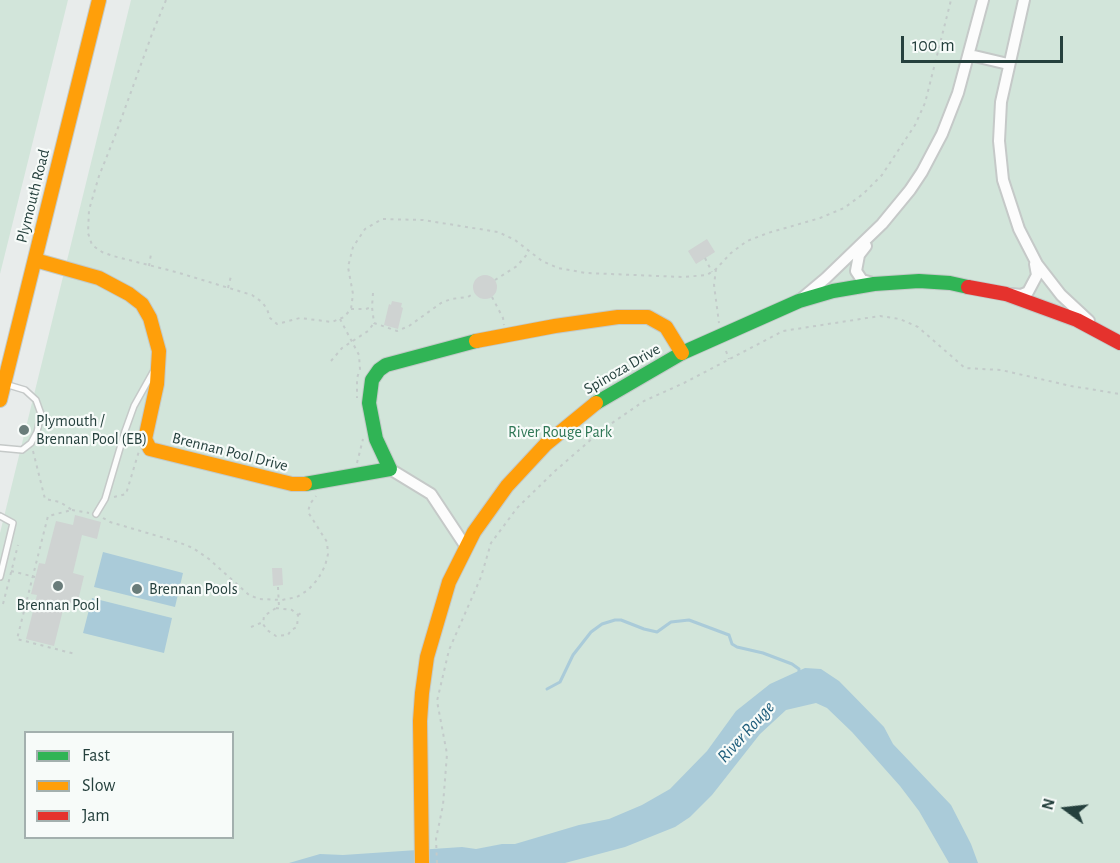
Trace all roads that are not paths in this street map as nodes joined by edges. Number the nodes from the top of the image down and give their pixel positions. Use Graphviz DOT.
graph roads {
  1 [pos="99,0"];
  2 [pos="983,0"];
  3 [pos="1024,0"];
  4 [pos="970,55"];
  5 [pos="1008,64"];
  6 [pos="882,224"];
  7 [pos="1033,256"];
  8 [pos="35,260"];
  9 [pos="874,284"];
  10 [pos="1006,294"];
  11 [pos="799,301"];
  12 [pos="1103,333"];
  13 [pos="1120,343"];
  14 [pos="682,353"];
  15 [pos="158,364"];
  16 [pos="4,384"];
  17 [pos="0,400"];
  18 [pos="0,448"];
  19 [pos="390,469"];
  20 [pos="96,514"];
  21 [pos="0,516"];
  22 [pos="466,547"];
  23 [pos="0,577"];
  24 [pos="422,863"];
  1 -- 8 [label="street, Plymouth Road"];
  2 -- 4 [label="street"];
  3 -- 5 [label="street"];
  4 -- 5 [label="street"];
  4 -- 6 [label="street"];
  5 -- 7 [label="street"];
  6 -- 9 [label="street"];
  6 -- 11 [label="street"];
  7 -- 10 [label="street"];
  7 -- 12 [label="street"];
  8 -- 15 [label="street, Brennan Pool Drive"];
  8 -- 16 [label="street, Plymouth Road"];
  9 -- 10 [label="street, Spinoza Drive"];
  9 -- 11 [label="street, Spinoza Drive"];
  10 -- 12 [label="street, Spinoza Drive"];
  11 -- 14 [label="street, Spinoza Drive"];
  12 -- 13 [label="street, Spinoza Drive"];
  14 -- 19 [label="street"];
  14 -- 22 [label="street, Spinoza Drive"];
  15 -- 19 [label="street, Brennan Pool Drive"];
  15 -- 20 [label="lane"];
  16 -- 17 [label="street, Plymouth Road"];
  16 -- 18 [label="lane"];
  19 -- 22 [label="street"];
  21 -- 23 [label="lane"];
  22 -- 24 [label="street, Spinoza Drive"];
}
